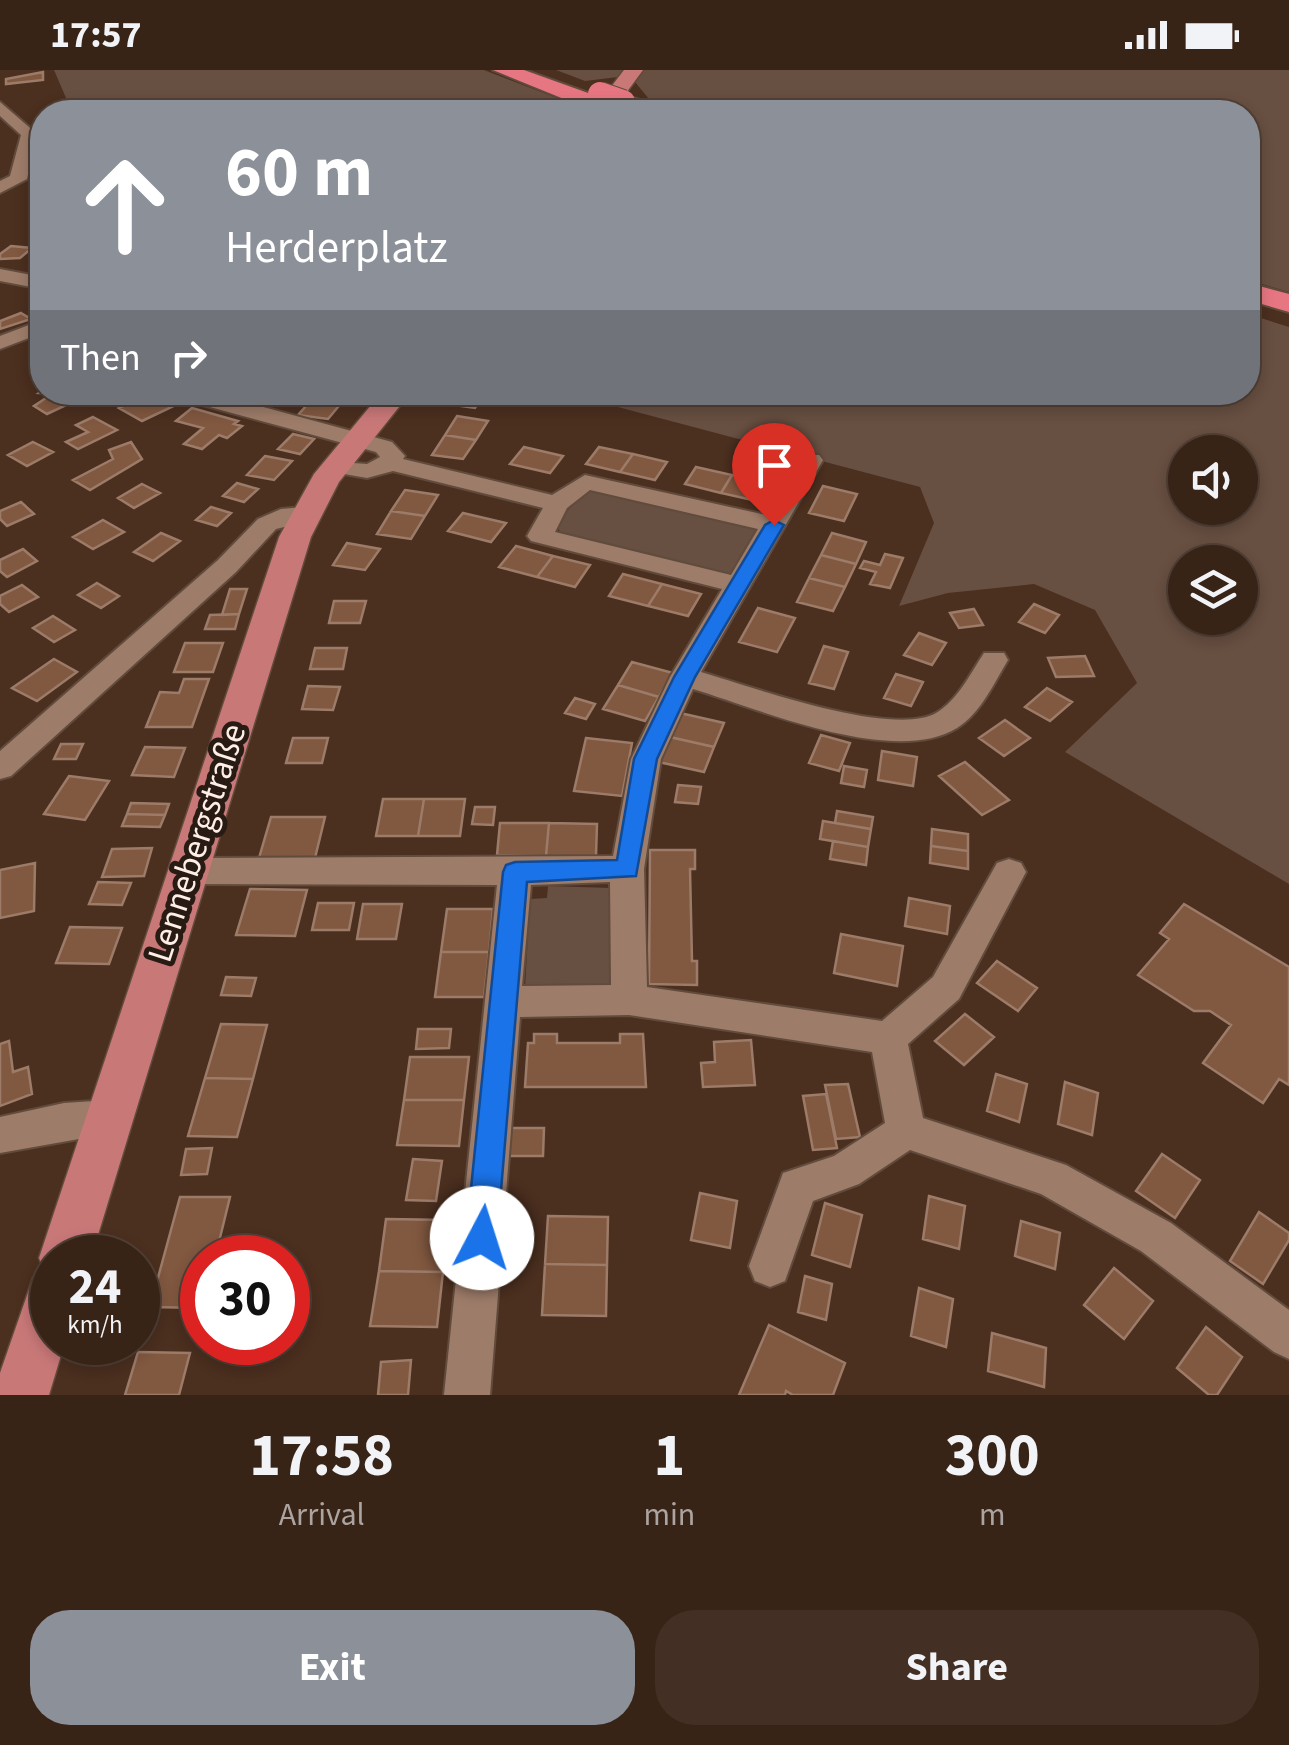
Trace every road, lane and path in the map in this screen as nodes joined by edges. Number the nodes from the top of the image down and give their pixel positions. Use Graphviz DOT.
graph roads {
  1 [pos="504,70"];
  2 [pos="532,70"];
  3 [pos="634,70"];
  4 [pos="592,100"];
  5 [pos="597,100"];
  6 [pos="614,100"];
  7 [pos="0,107"];
  8 [pos="18,179"];
  9 [pos="30,179"];
  10 [pos="0,188"];
  11 [pos="0,276"];
  12 [pos="30,281"];
  13 [pos="1260,295"];
  14 [pos="1289,303"];
  15 [pos="1260,309"];
  16 [pos="1289,317"];
  17 [pos="30,331"];
  18 [pos="0,343"];
  19 [pos="215,405"];
  20 [pos="386,405"];
  21 [pos="345,454"];
  22 [pos="811,460"];
  23 [pos="557,504"];
  24 [pos="304,515"];
  25 [pos="774,525"];
  26 [pos="739,584"];
  27 [pos="994,660"];
  28 [pos="684,677"];
  29 [pos="2,759"];
  30 [pos="628,869"];
  31 [pos="187,871"];
  32 [pos="515,872"];
  33 [pos="1009,872"];
  34 [pos="629,1000"];
  35 [pos="503,1002"];
  36 [pos="888,1038"];
  37 [pos="110,1118"];
  38 [pos="906,1130"];
  39 [pos="0,1136"];
  40 [pos="72,1235"];
  41 [pos="770,1266"];
  42 [pos="1289,1336"];
  43 [pos="30,1365"];
  44 [pos="21,1395"];
  45 [pos="467,1395"];
  1 -- 4 [label="highway"];
  2 -- 5 [label="highway"];
  3 -- 6 [label="main road"];
  7 -- 8 [label="street"];
  8 -- 9 [label="street"];
  8 -- 10 [label="street"];
  11 -- 12 [label="street"];
  13 -- 14 [label="highway"];
  15 -- 16 [label="highway"];
  17 -- 18 [label="street"];
  19 -- 21 [label="street"];
  20 -- 21 [label="main road, Lennebergstraße"];
  21 -- 23 [label="street"];
  21 -- 24 [label="main road, Lennebergstraße"];
  22 -- 25 [label="street"];
  23 -- 25 [label="street"];
  23 -- 26 [label="street"];
  24 -- 29 [label="street"];
  24 -- 31 [label="main road, Lennebergstraße"];
  25 -- 26 [label="street"];
  26 -- 28 [label="street"];
  27 -- 28 [label="street"];
  28 -- 30 [label="street"];
  30 -- 32 [label="street"];
  30 -- 34 [label="street"];
  31 -- 32 [label="street"];
  31 -- 37 [label="main road, Lennebergstraße"];
  32 -- 35 [label="street"];
  33 -- 36 [label="street"];
  34 -- 35 [label="street"];
  34 -- 36 [label="street"];
  35 -- 45 [label="street"];
  36 -- 38 [label="street"];
  37 -- 39 [label="street"];
  37 -- 40 [label="main road, Lennebergstraße"];
  38 -- 41 [label="street"];
  38 -- 42 [label="street"];
  43 -- 44 [label="main road"];
}
